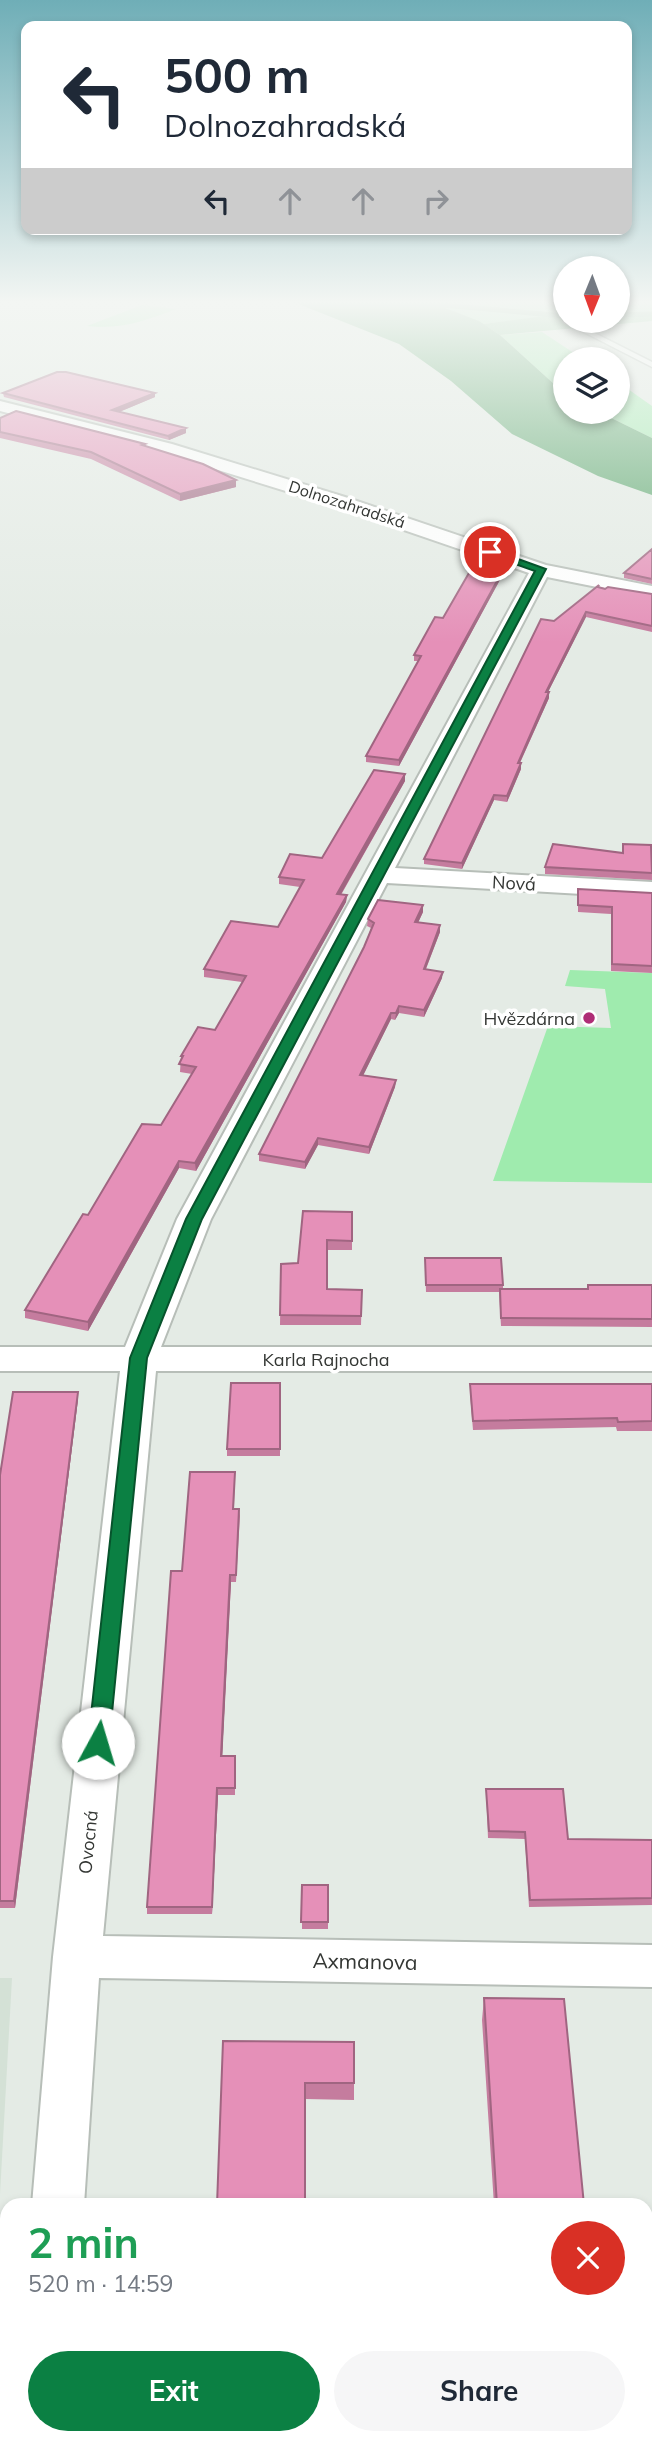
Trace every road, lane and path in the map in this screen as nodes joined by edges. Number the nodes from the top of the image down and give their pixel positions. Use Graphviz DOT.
graph roads {
  1 [pos="33,415"];
  2 [pos="541,569"];
  3 [pos="652,592"];
  4 [pos="377,875"];
  5 [pos="652,890"];
  6 [pos="139,1358"];
  7 [pos="0,1359"];
  8 [pos="652,1359"];
  9 [pos="77,1957"];
  10 [pos="652,1966"];
  11 [pos="59,2198"];
  1 -- 2 [label="street, Dolnozahradská"];
  2 -- 3 [label="street, Dolnozahradská"];
  2 -- 4 [label="street, Ovocná"];
  4 -- 5 [label="street, Nová"];
  4 -- 6 [label="street, Ovocná"];
  6 -- 7 [label="street, Karla Rajnocha"];
  6 -- 8 [label="street, Karla Rajnocha"];
  6 -- 9 [label="street, Ovocná"];
  9 -- 10 [label="street, Axmanova"];
  9 -- 11 [label="street, Ovocná"];
}
